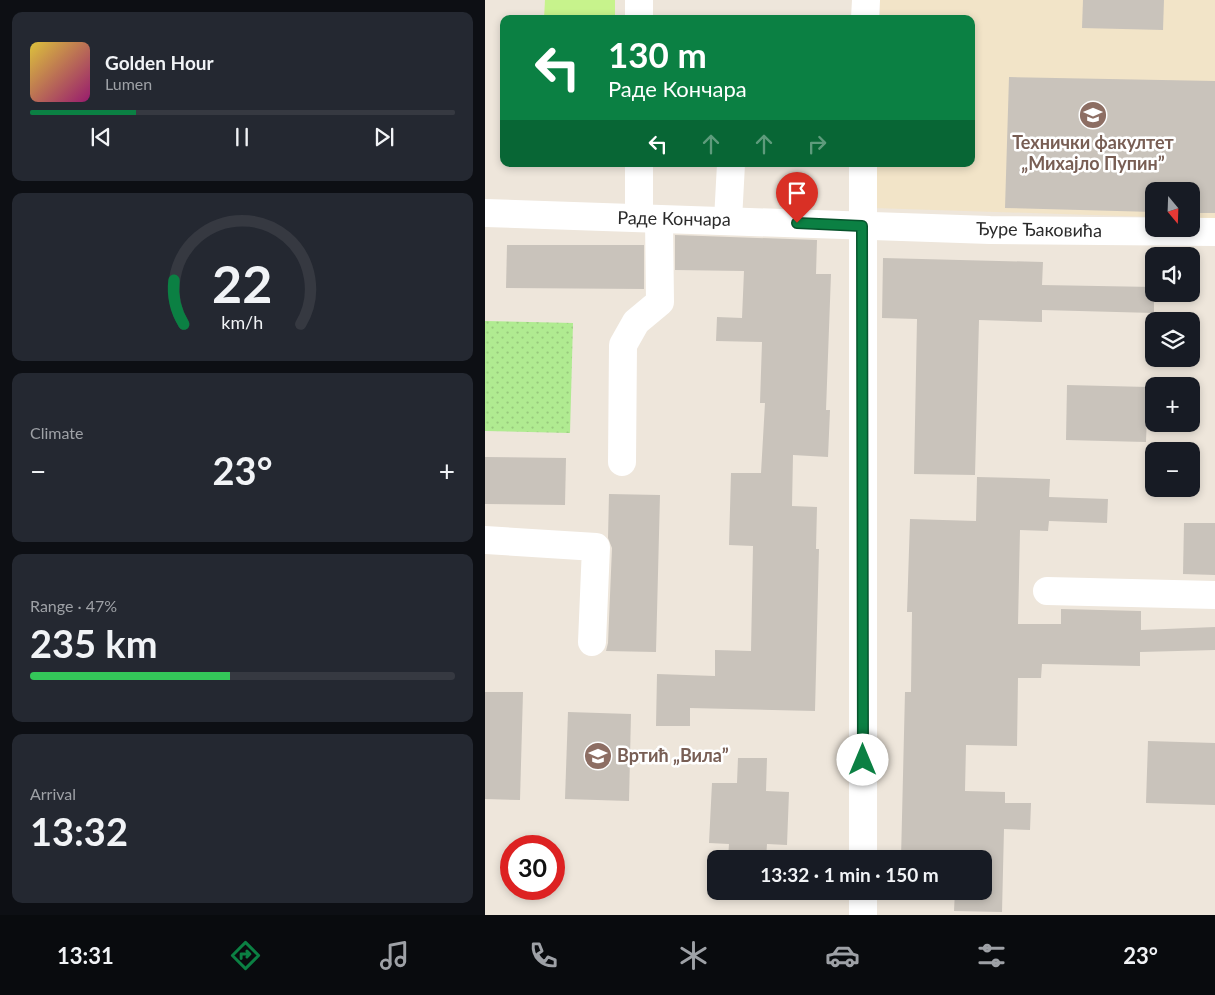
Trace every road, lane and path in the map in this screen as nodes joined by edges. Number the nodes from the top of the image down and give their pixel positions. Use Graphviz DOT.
graph roads {
  1 [pos="639,0"];
  2 [pos="866,0"];
  3 [pos="639,15"];
  4 [pos="865,15"];
  5 [pos="640,167"];
  6 [pos="731,167"];
  7 [pos="863,167"];
  8 [pos="485,213"];
  9 [pos="649,218"];
  10 [pos="728,220"];
  11 [pos="862,226"];
  12 [pos="1215,232"];
  13 [pos="622,462"];
  14 [pos="485,540"];
  15 [pos="1047,591"];
  16 [pos="1215,595"];
  17 [pos="592,642"];
  18 [pos="863,850"];
  19 [pos="863,900"];
  20 [pos="863,915"];
  1 -- 3 [label="street"];
  2 -- 4 [label="street"];
  5 -- 9 [label="street"];
  6 -- 10 [label="street"];
  7 -- 11 [label="street"];
  8 -- 9 [label="street, Раде Кончара"];
  9 -- 10 [label="street, Раде Кончара"];
  9 -- 13 [label="street"];
  10 -- 11 [label="street, Раде Кончара"];
  11 -- 12 [label="street, Ђуре Ђаковића"];
  11 -- 18 [label="street"];
  14 -- 17 [label="street"];
  15 -- 16 [label="street"];
  19 -- 20 [label="street"];
}
